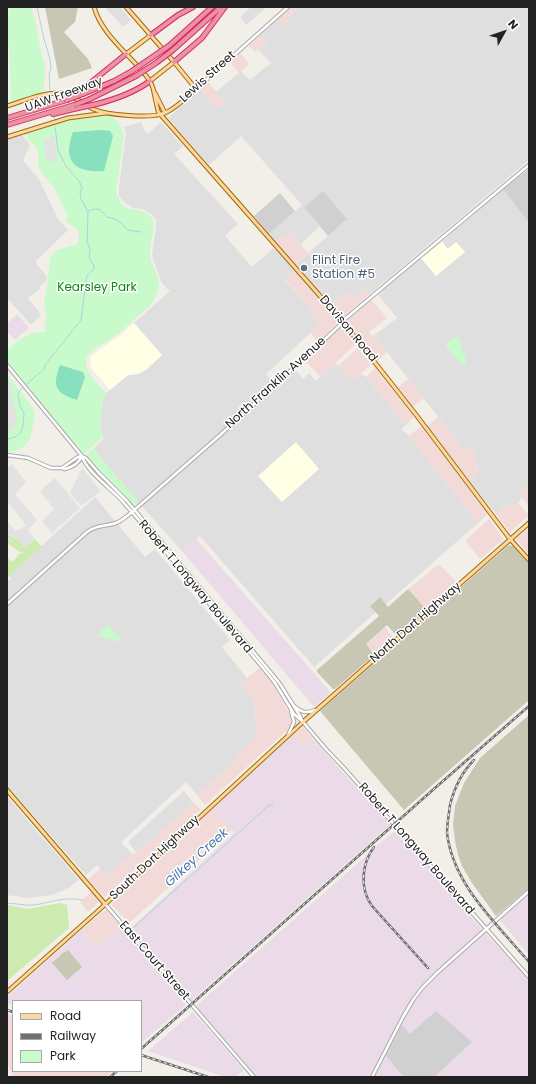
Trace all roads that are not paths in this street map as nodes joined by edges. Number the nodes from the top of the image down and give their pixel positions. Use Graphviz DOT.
graph roads {
  1 [pos="94,7"];
  2 [pos="126,7"];
  3 [pos="193,7"];
  4 [pos="212,7"];
  5 [pos="221,7"];
  6 [pos="225,7"];
  7 [pos="288,7"];
  8 [pos="151,35"];
  9 [pos="126,54"];
  10 [pos="174,62"];
  11 [pos="150,81"];
  12 [pos="153,88"];
  13 [pos="196,88"];
  14 [pos="65,100"];
  15 [pos="7,106"];
  16 [pos="87,106"];
  17 [pos="106,113"];
  18 [pos="165,113"];
  19 [pos="160,114"];
  20 [pos="85,115"];
  21 [pos="7,118"];
  22 [pos="29,119"];
  23 [pos="7,125"];
  24 [pos="7,137"];
  25 [pos="529,165"];
  26 [pos="343,322"];
  27 [pos="7,365"];
  28 [pos="7,455"];
  29 [pos="82,456"];
  30 [pos="134,511"];
  31 [pos="529,524"];
  32 [pos="510,539"];
  33 [pos="529,560"];
  34 [pos="7,604"];
  35 [pos="267,669"];
  36 [pos="267,673"];
  37 [pos="289,700"];
  38 [pos="290,709"];
  39 [pos="317,709"];
  40 [pos="302,722"];
  41 [pos="288,735"];
  42 [pos="7,790"];
  43 [pos="529,891"];
  44 [pos="105,904"];
  45 [pos="486,929"];
  46 [pos="529,977"];
  47 [pos="7,992"];
  48 [pos="254,1077"];
  49 [pos="372,1077"];
  1 -- 9 [label="main road, Davison Road"];
  2 -- 8 [label="main road"];
  3 -- 8 [label="highway"];
  4 -- 14 [label="highway, UAW Freeway, bridge"];
  5 -- 22 [label="highway, UAW Freeway, bridge"];
  6 -- 10 [label="highway"];
  7 -- 13 [label="street, Lewis Street"];
  8 -- 9 [label="main road"];
  8 -- 10 [label="main road"];
  9 -- 11 [label="main road, Davison Road"];
  9 -- 14 [label="highway, bridge"];
  10 -- 11 [label="main road"];
  10 -- 13 [label="main road"];
  11 -- 12 [label="main road, Davison Road"];
  11 -- 22 [label="highway, bridge"];
  12 -- 18 [label="main road"];
  12 -- 19 [label="main road, Davison Road"];
  13 -- 18 [label="main road, Lewis Street"];
  14 -- 21 [label="highway, UAW Freeway"];
  15 -- 16 [label="main road"];
  16 -- 17 [label="main road"];
  16 -- 20 [label="main road"];
  17 -- 19 [label="main road, Lewis Street"];
  17 -- 20 [label="main road"];
  18 -- 19 [label="main road, Lewis Street"];
  19 -- 26 [label="main road, Davison Road"];
  20 -- 24 [label="main road"];
  22 -- 23 [label="highway, UAW Freeway"];
  25 -- 26 [label="street, North Franklin Avenue"];
  26 -- 30 [label="street, North Franklin Avenue"];
  26 -- 32 [label="main road, Davison Road"];
  27 -- 29 [label="street, Robert T Longway Boulevard"];
  28 -- 29 [label="street"];
  29 -- 30 [label="street, Robert T Longway Boulevard"];
  30 -- 34 [label="street, North Franklin Avenue"];
  30 -- 35 [label="street, Robert T Longway Boulevard"];
  30 -- 36 [label="street, Robert T Longway Boulevard"];
  31 -- 32 [label="main road, North Dort Highway"];
  32 -- 33 [label="main road, Davison Road"];
  32 -- 39 [label="main road, North Dort Highway"];
  35 -- 36 [label="street"];
  35 -- 37 [label="street, Robert T Longway Boulevard"];
  36 -- 38 [label="street, Robert T Longway Boulevard"];
  37 -- 39 [label="street"];
  37 -- 40 [label="street, Robert T Longway Boulevard"];
  38 -- 40 [label="street, Robert T Longway Boulevard"];
  38 -- 41 [label="street"];
  39 -- 40 [label="main road, North Dort Highway"];
  40 -- 41 [label="main road, South Dort Highway"];
  40 -- 45 [label="street, Robert T Longway Boulevard"];
  41 -- 44 [label="main road, South Dort Highway"];
  42 -- 44 [label="main road, East Court Street"];
  43 -- 45 [label="street"];
  44 -- 47 [label="main road, South Dort Highway"];
  44 -- 48 [label="street, East Court Street"];
  45 -- 46 [label="street, Robert T Longway Boulevard"];
  45 -- 49 [label="street"];
}
